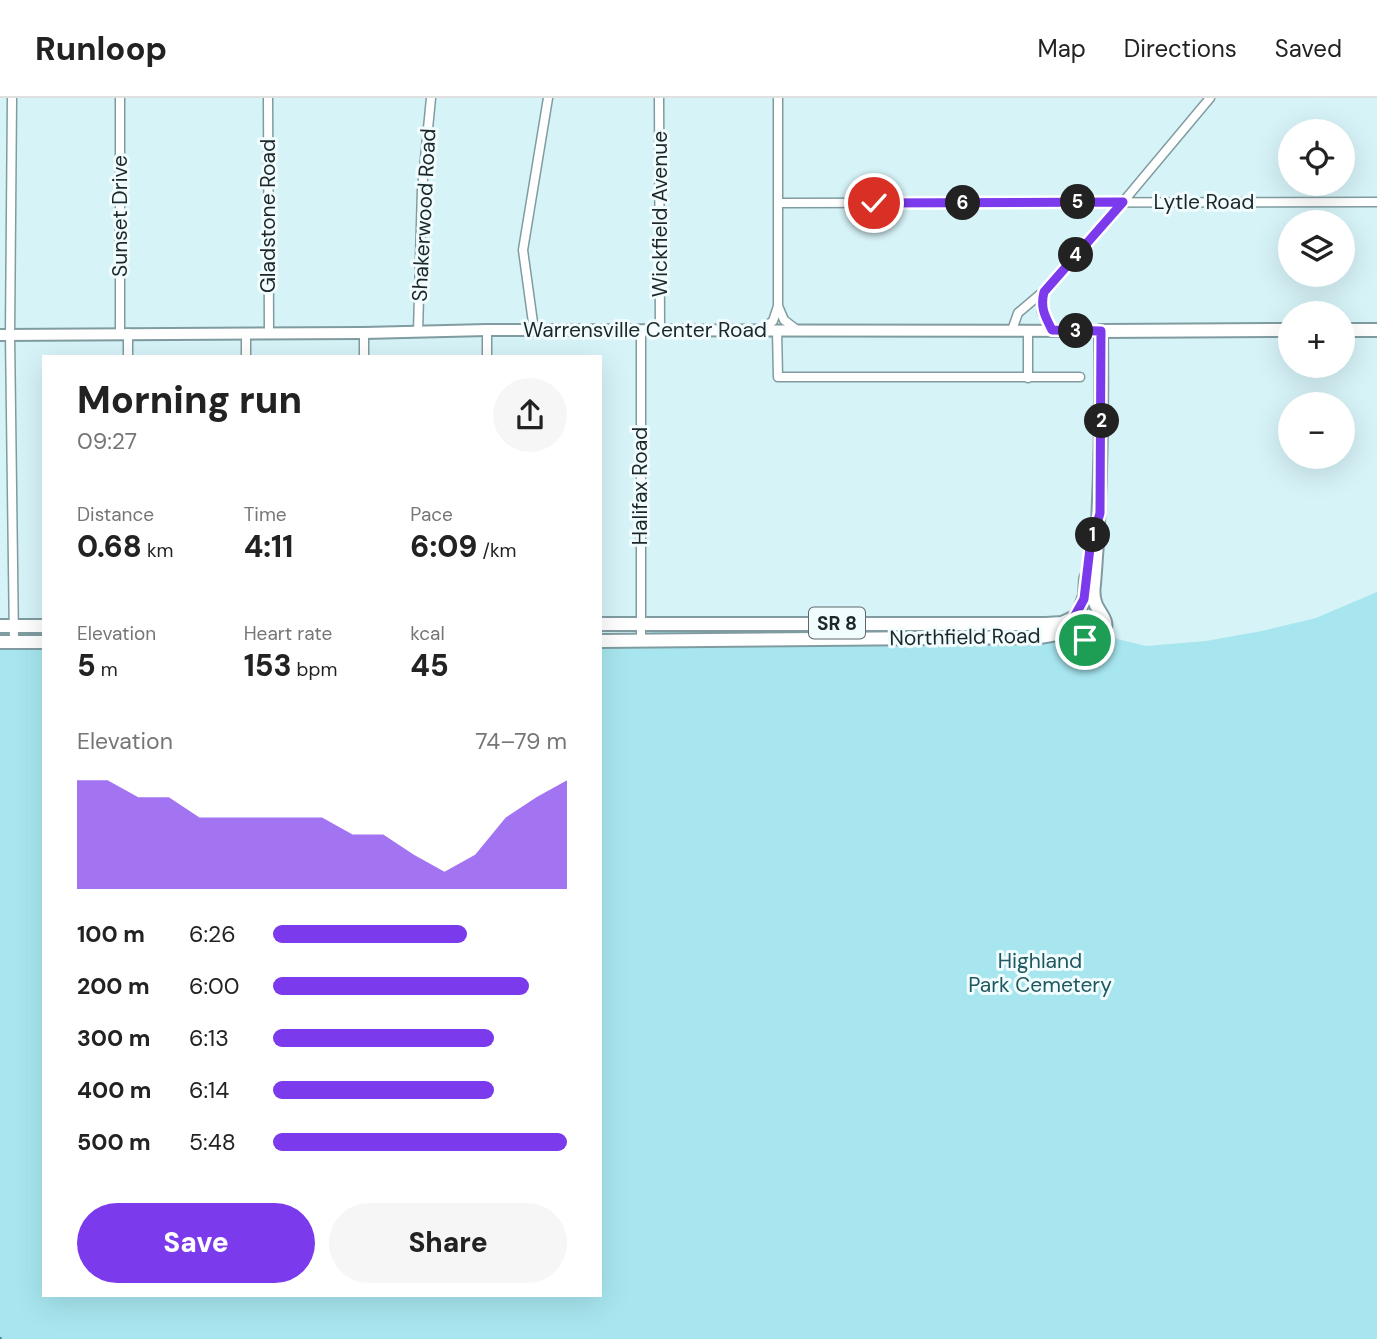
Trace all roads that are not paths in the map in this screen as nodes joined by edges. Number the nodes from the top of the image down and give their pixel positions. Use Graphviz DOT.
graph roads {
  1 [pos="12,98"];
  2 [pos="120,98"];
  3 [pos="268,98"];
  4 [pos="431,98"];
  5 [pos="548,98"];
  6 [pos="659,98"];
  7 [pos="778,98"];
  8 [pos="1210,98"];
  9 [pos="1123,202"];
  10 [pos="1377,202"];
  11 [pos="779,203"];
  12 [pos="1044,292"];
  13 [pos="778,306"];
  14 [pos="487,330"];
  15 [pos="534,330"];
  16 [pos="660,330"];
  17 [pos="761,330"];
  18 [pos="777,330"];
  19 [pos="797,330"];
  20 [pos="1012,330"];
  21 [pos="1028,330"];
  22 [pos="1052,330"];
  23 [pos="1278,330"];
  24 [pos="1355,330"];
  25 [pos="1377,330"];
  26 [pos="641,331"];
  27 [pos="1101,331"];
  28 [pos="418,332"];
  29 [pos="124,333"];
  30 [pos="246,333"];
  31 [pos="269,333"];
  32 [pos="364,333"];
  33 [pos="5,335"];
  34 [pos="128,355"];
  35 [pos="246,355"];
  36 [pos="364,355"];
  37 [pos="487,355"];
  38 [pos="1080,377"];
  39 [pos="1028,378"];
  40 [pos="1100,513"];
  41 [pos="1099,611"];
  42 [pos="1077,614"];
  43 [pos="602,624"];
  44 [pos="640,624"];
  45 [pos="0,626"];
  46 [pos="14,626"];
  47 [pos="42,626"];
  48 [pos="1077,636"];
  49 [pos="602,641"];
  50 [pos="640,641"];
  51 [pos="0,642"];
  52 [pos="14,642"];
  53 [pos="42,642"];
  1 -- 33 [label="street"];
  2 -- 29 [label="street, Sunset Drive"];
  3 -- 31 [label="street, Gladstone Road"];
  4 -- 28 [label="street, Shakerwood Road"];
  5 -- 15 [label="street"];
  6 -- 16 [label="street, Wickfield Avenue"];
  7 -- 11 [label="street"];
  8 -- 9 [label="street"];
  9 -- 10 [label="street, Lytle Road"];
  9 -- 11 [label="street, Lytle Road"];
  9 -- 12 [label="street"];
  11 -- 13 [label="street"];
  12 -- 20 [label="street"];
  12 -- 22 [label="street"];
  13 -- 17 [label="street"];
  13 -- 19 [label="street"];
  14 -- 15 [label="main road, Warrensville Center Road"];
  14 -- 28 [label="main road, Warrensville Center Road"];
  14 -- 37 [label="street"];
  15 -- 26 [label="main road, Warrensville Center Road"];
  16 -- 17 [label="main road, Warrensville Center Road"];
  16 -- 26 [label="main road, Warrensville Center Road"];
  17 -- 18 [label="main road, Warrensville Center Road"];
  18 -- 19 [label="main road, Warrensville Center Road"];
  18 -- 39 [label="street"];
  19 -- 20 [label="main road, Warrensville Center Road"];
  20 -- 21 [label="main road, Warrensville Center Road"];
  21 -- 22 [label="main road, Warrensville Center Road"];
  21 -- 39 [label="street"];
  22 -- 27 [label="main road, Warrensville Center Road"];
  23 -- 27 [label="main road, Warrensville Center Road"];
  24 -- 25 [label="main road"];
  26 -- 44 [label="street, Halifax Road"];
  27 -- 40 [label="main road, SR 8"];
  28 -- 32 [label="main road, Warrensville Center Road"];
  29 -- 30 [label="main road, Warrensville Center Road"];
  29 -- 33 [label="main road, Warrensville Center Road"];
  29 -- 34 [label="street, Sunset Drive"];
  30 -- 31 [label="main road, Warrensville Center Road"];
  30 -- 35 [label="street"];
  31 -- 32 [label="main road, Warrensville Center Road"];
  32 -- 36 [label="street"];
  33 -- 46 [label="street"];
  38 -- 39 [label="street"];
  40 -- 41 [label="main road, SR 8"];
  40 -- 42 [label="main road, SR 8"];
  41 -- 42 [label="main road"];
  41 -- 48 [label="main road, SR 8"];
  42 -- 44 [label="main road, Northfield Road / SR 8"];
  42 -- 48 [label="main road"];
  43 -- 44 [label="main road, Northfield Road / SR 8"];
  44 -- 50 [label="street, Halifax Road"];
  45 -- 46 [label="main road"];
  46 -- 47 [label="main road"];
  46 -- 52 [label="street"];
  48 -- 50 [label="main road, Northfield Road / SR 8"];
  49 -- 50 [label="main road, Northfield Road / SR 8"];
  51 -- 52 [label="main road"];
  52 -- 53 [label="main road"];
}
